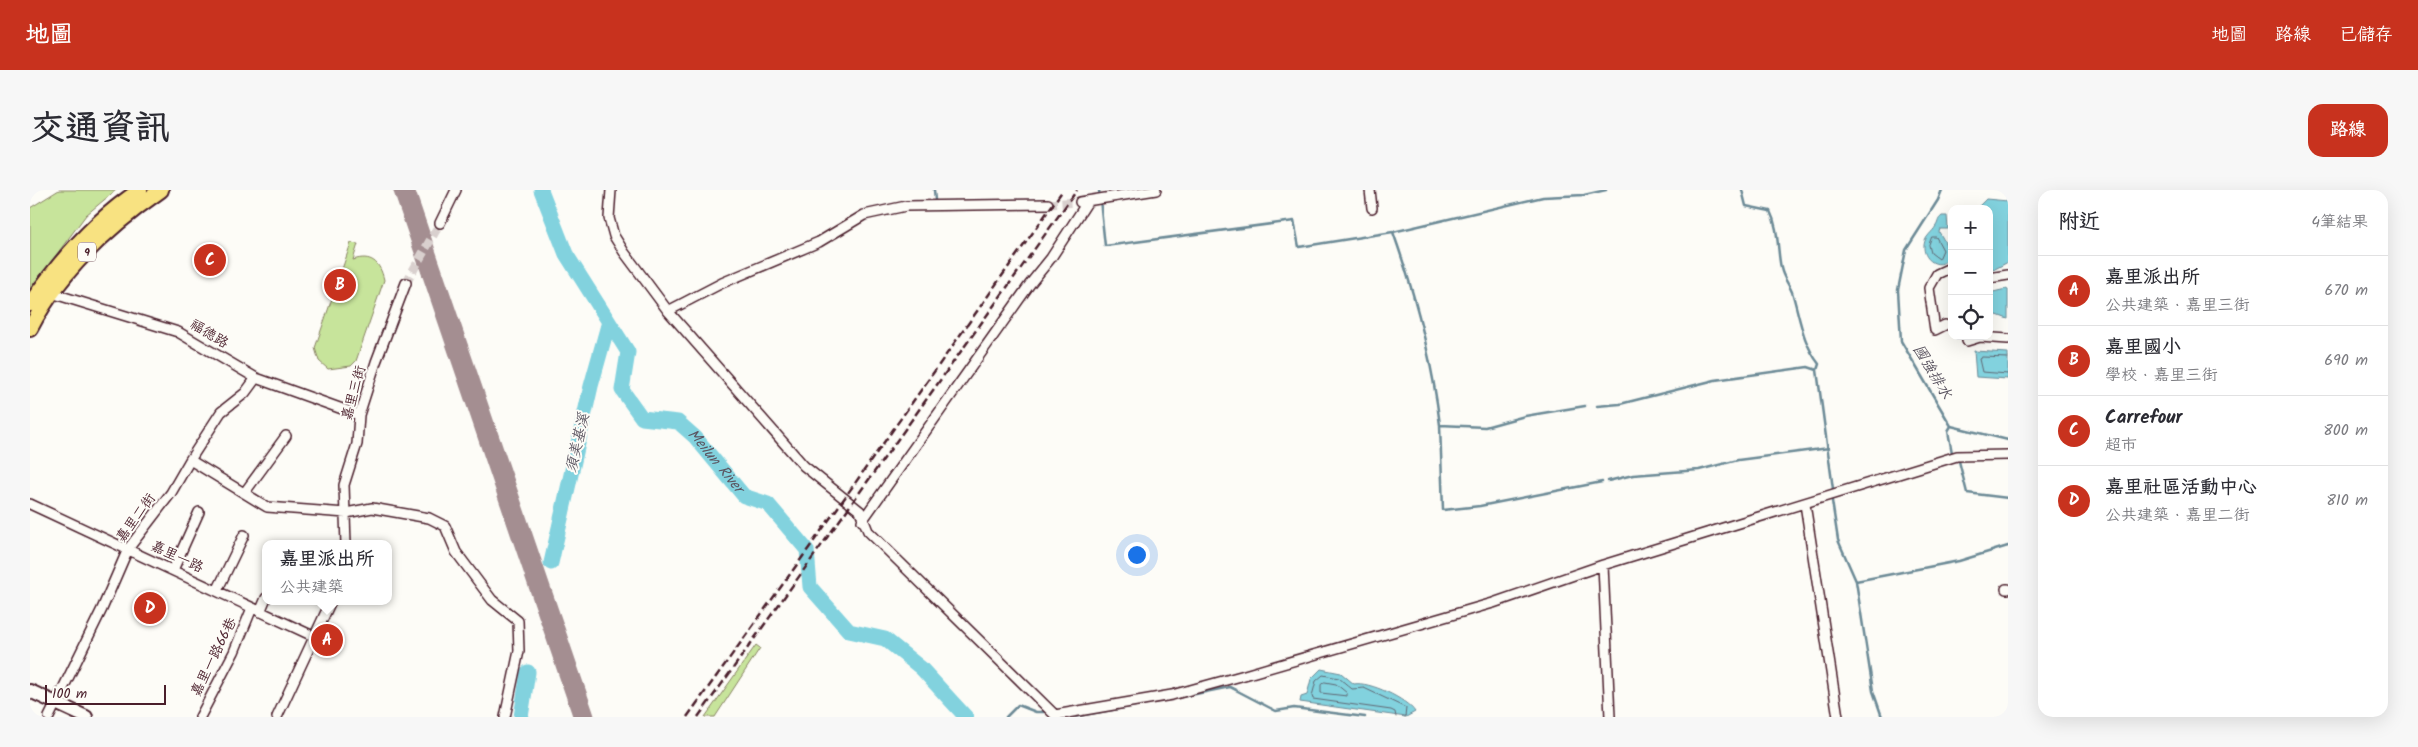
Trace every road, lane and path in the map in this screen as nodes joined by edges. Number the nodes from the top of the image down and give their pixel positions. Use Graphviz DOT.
graph roads {
  1 [pos="161,190"];
  2 [pos="456,190"];
  3 [pos="611,190"];
  4 [pos="1156,190"];
  5 [pos="1370,190"];
  6 [pos="136,192"];
  7 [pos="1048,204"];
  8 [pos="1372,208"];
  9 [pos="440,223"];
  10 [pos="1948,270"];
  11 [pos="2008,275"];
  12 [pos="1993,277"];
  13 [pos="406,283"];
  14 [pos="46,290"];
  15 [pos="30,304"];
  16 [pos="668,311"];
  17 [pos="1945,325"];
  18 [pos="30,329"];
  19 [pos="2008,338"];
  20 [pos="1967,341"];
  21 [pos="256,378"];
  22 [pos="359,415"];
  23 [pos="286,436"];
  24 [pos="2008,455"];
  25 [pos="190,460"];
  26 [pos="246,492"];
  27 [pos="30,504"];
  28 [pos="1805,504"];
  29 [pos="199,512"];
  30 [pos="346,513"];
  31 [pos="862,520"];
  32 [pos="244,535"];
  33 [pos="346,540"];
  34 [pos="128,549"];
  35 [pos="1603,566"];
  36 [pos="172,570"];
  37 [pos="217,591"];
  38 [pos="262,603"];
  39 [pos="329,605"];
  40 [pos="256,610"];
  41 [pos="313,636"];
  42 [pos="30,691"];
  43 [pos="56,703"];
  44 [pos="1056,716"];
  45 [pos="49,717"];
  46 [pos="86,717"];
  47 [pos="200,717"];
  48 [pos="277,717"];
  49 [pos="505,717"];
  50 [pos="1610,717"];
  51 [pos="1838,717"];
  1 -- 14 [label="main road, 9"];
  2 -- 9 [label="street"];
  3 -- 16 [label="street"];
  4 -- 31 [label="street"];
  5 -- 8 [label="street"];
  6 -- 14 [label="main road, 9"];
  7 -- 16 [label="street"];
  10 -- 17 [label="street"];
  11 -- 12 [label="street"];
  13 -- 22 [label="street, 嘉里三街"];
  14 -- 15 [label="main road, 9"];
  14 -- 18 [label="main road, 9"];
  14 -- 21 [label="street, 福德路"];
  16 -- 31 [label="street"];
  19 -- 20 [label="street"];
  21 -- 22 [label="street, 福德路"];
  21 -- 25 [label="street, 嘉里二街"];
  22 -- 30 [label="street, 嘉里三街"];
  23 -- 26 [label="street"];
  24 -- 28 [label="street"];
  25 -- 26 [label="street"];
  25 -- 34 [label="street, 嘉里二街"];
  26 -- 30 [label="street"];
  27 -- 34 [label="street, 嘉里一路"];
  28 -- 35 [label="street"];
  28 -- 51 [label="street"];
  29 -- 36 [label="street"];
  30 -- 33 [label="street, 嘉里三街"];
  30 -- 49 [label="street"];
  31 -- 44 [label="street"];
  32 -- 37 [label="street"];
  34 -- 36 [label="street, 嘉里一路"];
  34 -- 43 [label="street, 嘉里二街"];
  35 -- 44 [label="street"];
  35 -- 50 [label="street"];
  36 -- 37 [label="street, 嘉里一路"];
  37 -- 40 [label="street, 嘉里一路"];
  38 -- 40 [label="street, 嘉里一路66巷"];
  39 -- 41 [label="street"];
  40 -- 41 [label="street, 嘉里一路"];
  40 -- 47 [label="street, 嘉里一路66巷"];
  41 -- 48 [label="street"];
  42 -- 43 [label="street"];
  43 -- 45 [label="street, 嘉里二街"];
  43 -- 46 [label="street"];
}
